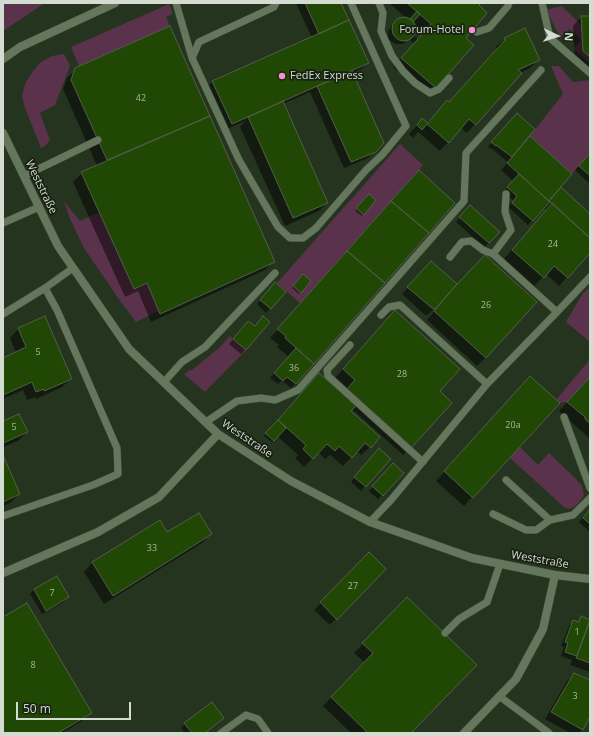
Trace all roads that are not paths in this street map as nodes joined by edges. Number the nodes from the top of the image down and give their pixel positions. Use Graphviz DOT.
graph roads {
  1 [pos="116,3"];
  2 [pos="176,3"];
  3 [pos="276,3"];
  4 [pos="351,3"];
  5 [pos="379,3"];
  6 [pos="509,3"];
  7 [pos="542,3"];
  8 [pos="472,30"];
  9 [pos="192,58"];
  10 [pos="3,59"];
  11 [pos="541,70"];
  12 [pos="590,74"];
  13 [pos="449,78"];
  14 [pos="4,138"];
  15 [pos="98,140"];
  16 [pos="24,176"];
  17 [pos="506,194"];
  18 [pos="39,208"];
  19 [pos="3,223"];
  20 [pos="492,254"];
  21 [pos="450,257"];
  22 [pos="73,268"];
  23 [pos="275,273"];
  24 [pos="590,277"];
  25 [pos="45,288"];
  26 [pos="557,312"];
  27 [pos="3,314"];
  28 [pos="381,315"];
  29 [pos="350,345"];
  30 [pos="164,382"];
  31 [pos="487,384"];
  32 [pos="564,417"];
  33 [pos="206,422"];
  34 [pos="218,434"];
  35 [pos="423,462"];
  36 [pos="506,480"];
  37 [pos="590,488"];
  38 [pos="590,498"];
  39 [pos="493,514"];
  40 [pos="3,516"];
  41 [pos="550,520"];
  42 [pos="370,522"];
  43 [pos="500,564"];
  44 [pos="3,573"];
  45 [pos="555,575"];
  46 [pos="590,579"];
  47 [pos="445,633"];
  48 [pos="499,696"];
  49 [pos="221,733"];
  50 [pos="268,733"];
  51 [pos="464,733"];
  52 [pos="549,733"];
  1 -- 10 [label="street"];
  2 -- 9 [label="lane"];
  3 -- 9 [label="lane"];
  4 -- 9 [label="lane"];
  5 -- 13 [label="lane"];
  6 -- 8 [label="lane"];
  7 -- 12 [label="lane"];
  11 -- 33 [label="lane"];
  14 -- 16 [label="street, Weststraße"];
  15 -- 16 [label="lane"];
  16 -- 18 [label="street, Weststraße"];
  17 -- 20 [label="lane"];
  18 -- 19 [label="lane"];
  18 -- 22 [label="street, Weststraße"];
  20 -- 21 [label="lane"];
  20 -- 26 [label="lane"];
  22 -- 25 [label="lane"];
  22 -- 30 [label="street, Weststraße"];
  23 -- 30 [label="lane"];
  24 -- 26 [label="lane"];
  25 -- 27 [label="lane"];
  25 -- 40 [label="lane"];
  26 -- 31 [label="lane"];
  28 -- 31 [label="lane"];
  29 -- 35 [label="lane"];
  30 -- 33 [label="street, Weststraße"];
  31 -- 35 [label="lane"];
  32 -- 37 [label="lane"];
  33 -- 34 [label="street, Weststraße"];
  34 -- 42 [label="street, Weststraße"];
  34 -- 44 [label="street"];
  35 -- 42 [label="lane"];
  36 -- 41 [label="lane"];
  38 -- 41 [label="lane"];
  39 -- 41 [label="lane"];
  42 -- 43 [label="street, Weststraße"];
  43 -- 45 [label="street, Weststraße"];
  43 -- 47 [label="lane"];
  45 -- 46 [label="street, Weststraße"];
  45 -- 48 [label="street"];
  48 -- 51 [label="street"];
  48 -- 52 [label="lane"];
  49 -- 50 [label="lane"];
}
